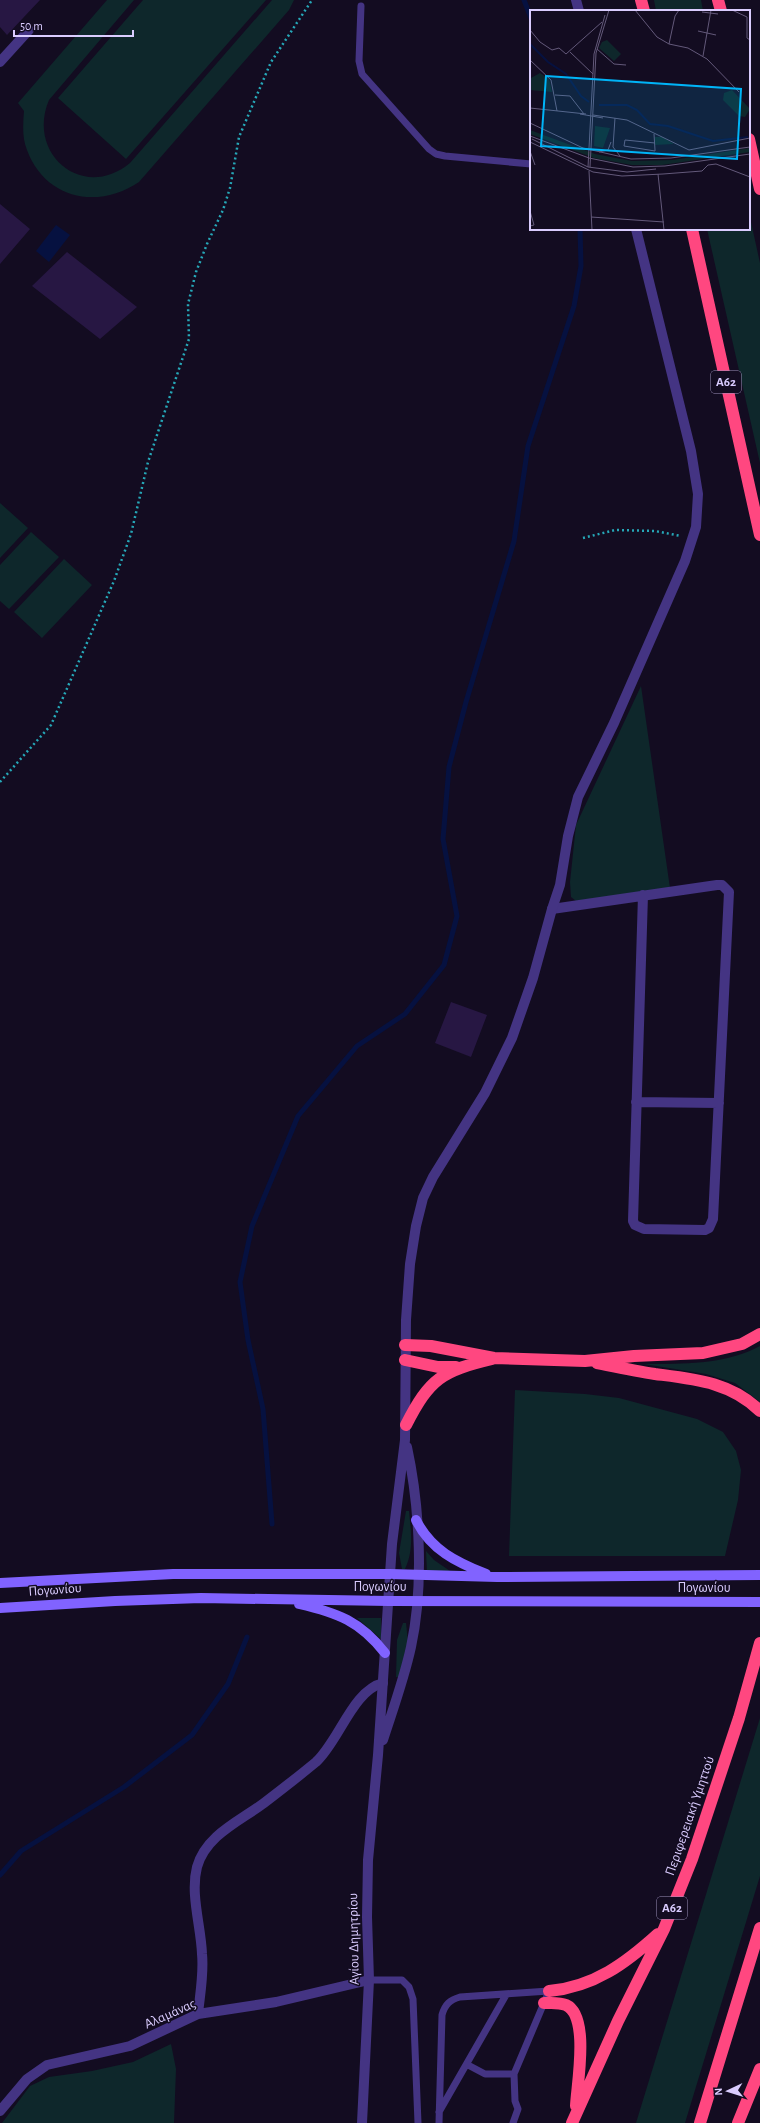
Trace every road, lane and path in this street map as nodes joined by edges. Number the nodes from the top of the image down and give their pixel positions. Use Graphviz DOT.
graph roads {
  1 [pos="312,0"];
  2 [pos="576,0"];
  3 [pos="641,0"];
  4 [pos="718,0"];
  5 [pos="361,6"];
  6 [pos="579,10"];
  7 [pos="644,10"];
  8 [pos="721,10"];
  9 [pos="29,30"];
  10 [pos="0,62"];
  11 [pos="750,144"];
  12 [pos="530,164"];
  13 [pos="760,189"];
  14 [pos="636,230"];
  15 [pos="692,230"];
  16 [pos="760,535"];
  17 [pos="583,538"];
  18 [pos="694,538"];
  19 [pos="0,782"];
  20 [pos="643,895"];
  21 [pos="552,909"];
  22 [pos="636,1102"];
  23 [pos="719,1103"];
  24 [pos="760,1334"];
  25 [pos="405,1345"];
  26 [pos="494,1358"];
  27 [pos="405,1360"];
  28 [pos="585,1361"];
  29 [pos="469,1365"];
  30 [pos="760,1411"];
  31 [pos="406,1425"];
  32 [pos="406,1440"];
  33 [pos="416,1520"];
  34 [pos="390,1574"];
  35 [pos="418,1576"];
  36 [pos="760,1576"];
  37 [pos="497,1577"];
  38 [pos="0,1583"];
  39 [pos="278,1599"];
  40 [pos="389,1601"];
  41 [pos="417,1601"];
  42 [pos="760,1602"];
  43 [pos="0,1608"];
  44 [pos="760,1643"];
  45 [pos="385,1653"];
  46 [pos="383,1683"];
  47 [pos="378,1755"];
  48 [pos="760,1928"];
  49 [pos="664,1929"];
  50 [pos="370,1980"];
  51 [pos="549,1991"];
  52 [pos="506,1995"];
  53 [pos="544,2003"];
  54 [pos="198,2014"];
  55 [pos="468,2065"];
  56 [pos="760,2069"];
  57 [pos="514,2074"];
  58 [pos="0,2111"];
  59 [pos="439,2112"];
  60 [pos="574,2119"];
  61 [pos="362,2123"];
  62 [pos="418,2123"];
  63 [pos="439,2123"];
  64 [pos="513,2123"];
  65 [pos="700,2123"];
  66 [pos="738,2123"];
  1 -- 19 [label="path"];
  2 -- 6 [label="street"];
  3 -- 7 [label="highway"];
  4 -- 8 [label="highway"];
  5 -- 12 [label="lane"];
  9 -- 10 [label="street"];
  11 -- 13 [label="highway"];
  14 -- 18 [label="street"];
  15 -- 16 [label="highway, Α62"];
  17 -- 18 [label="path"];
  18 -- 21 [label="street"];
  20 -- 21 [label="street"];
  20 -- 22 [label="street"];
  20 -- 23 [label="street"];
  21 -- 25 [label="street"];
  22 -- 23 [label="street"];
  22 -- 23 [label="street"];
  24 -- 28 [label="highway"];
  25 -- 26 [label="highway"];
  25 -- 27 [label="street"];
  26 -- 28 [label="highway"];
  26 -- 29 [label="highway"];
  27 -- 29 [label="highway"];
  27 -- 31 [label="street"];
  28 -- 30 [label="highway"];
  29 -- 31 [label="highway"];
  31 -- 32 [label="street"];
  32 -- 33 [label="street"];
  32 -- 34 [label="street"];
  33 -- 35 [label="street"];
  33 -- 37 [label="main road"];
  34 -- 35 [label="main road, Πογωνίου"];
  34 -- 38 [label="main road, Πογωνίου"];
  34 -- 40 [label="street"];
  35 -- 37 [label="main road, Πογωνίου"];
  35 -- 41 [label="street"];
  36 -- 37 [label="main road, Πογωνίου"];
  39 -- 40 [label="main road, Πογωνίου"];
  39 -- 43 [label="main road, Πογωνίου"];
  39 -- 45 [label="main road"];
  40 -- 41 [label="main road, Πογωνίου"];
  40 -- 45 [label="street"];
  41 -- 42 [label="main road, Πογωνίου"];
  41 -- 47 [label="street"];
  44 -- 49 [label="highway, Περιφερειακή Υμηττού / Α62"];
  45 -- 46 [label="street"];
  46 -- 47 [label="street"];
  46 -- 54 [label="street"];
  47 -- 50 [label="street, Αγίου Δημητρίου"];
  48 -- 65 [label="highway"];
  49 -- 51 [label="highway"];
  49 -- 60 [label="highway, Περιφερειακή Υμηττού / Α62"];
  50 -- 54 [label="street, Αλαμάνας"];
  50 -- 61 [label="street, Αγίου Δημητρίου"];
  50 -- 62 [label="lane"];
  51 -- 52 [label="lane"];
  51 -- 53 [label="lane"];
  52 -- 55 [label="lane"];
  52 -- 59 [label="lane"];
  53 -- 57 [label="lane"];
  53 -- 60 [label="highway"];
  54 -- 58 [label="street, Αλαμάνας"];
  55 -- 57 [label="lane"];
  55 -- 59 [label="lane"];
  56 -- 66 [label="highway"];
  57 -- 64 [label="lane"];
  59 -- 63 [label="lane"];
}
